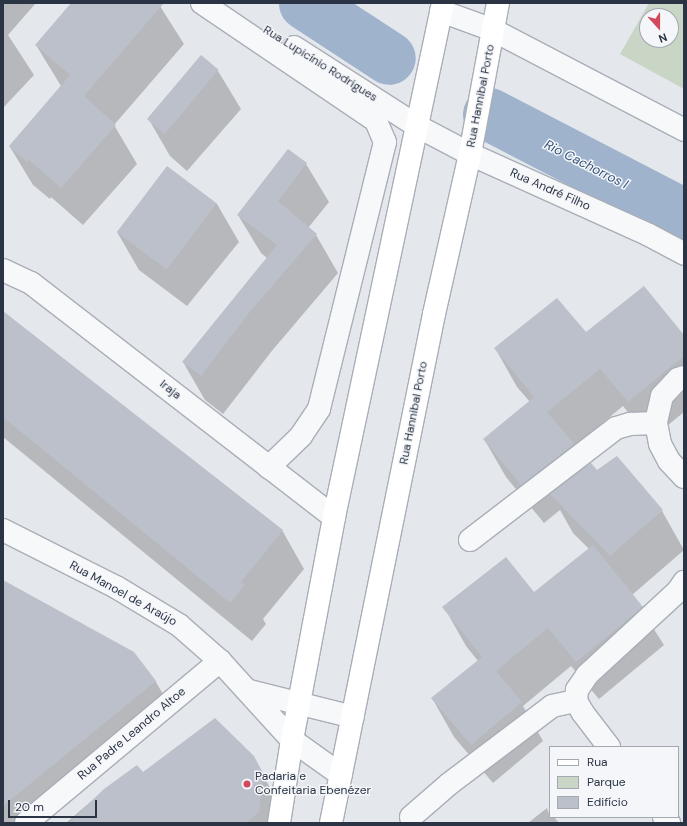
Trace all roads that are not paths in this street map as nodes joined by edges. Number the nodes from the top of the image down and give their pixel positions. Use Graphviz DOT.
graph roads {
  1 [pos="202,3"];
  2 [pos="224,3"];
  3 [pos="498,3"];
  4 [pos="442,7"];
  5 [pos="493,30"];
  6 [pos="417,126"];
  7 [pos="684,130"];
  8 [pos="470,154"];
  9 [pos="684,254"];
  10 [pos="3,270"];
  11 [pos="684,377"];
  12 [pos="656,423"];
  13 [pos="269,467"];
  14 [pos="684,477"];
  15 [pos="334,517"];
  16 [pos="3,530"];
  17 [pos="470,540"];
  18 [pos="684,582"];
  19 [pos="220,661"];
  20 [pos="249,691"];
  21 [pos="576,701"];
  22 [pos="300,705"];
  23 [pos="353,716"];
  24 [pos="292,740"];
  25 [pos="608,746"];
  26 [pos="341,775"];
  27 [pos="411,816"];
  28 [pos="26,823"];
  29 [pos="279,823"];
  30 [pos="331,823"];
  1 -- 13 [label="street"];
  2 -- 6 [label="street, Rua Lupicínio Rodrigues"];
  3 -- 5 [label="main road, Rua Hannibal Porto"];
  4 -- 5 [label="street"];
  4 -- 6 [label="main road"];
  5 -- 7 [label="street"];
  5 -- 8 [label="main road, Rua Hannibal Porto"];
  6 -- 8 [label="street, Rua André Filho"];
  6 -- 15 [label="main road"];
  8 -- 9 [label="street, Rua André Filho"];
  8 -- 23 [label="main road, Rua Hannibal Porto"];
  10 -- 13 [label="street, Iraja"];
  11 -- 12 [label="street"];
  12 -- 14 [label="street"];
  12 -- 17 [label="street"];
  13 -- 15 [label="street, Iraja"];
  15 -- 22 [label="main road"];
  16 -- 19 [label="street, Rua Manoel de Araújo"];
  18 -- 21 [label="street"];
  19 -- 20 [label="street, Rua Manoel de Araújo"];
  19 -- 28 [label="street, Rua Padre Leandro Altoe"];
  20 -- 22 [label="street"];
  20 -- 24 [label="street, Rua Manoel de Araújo"];
  21 -- 25 [label="street"];
  21 -- 27 [label="street"];
  22 -- 23 [label="street"];
  22 -- 24 [label="main road"];
  23 -- 26 [label="main road, Rua Hannibal Porto"];
  24 -- 26 [label="street, Rua Manoel de Araújo"];
  24 -- 29 [label="main road"];
  26 -- 30 [label="main road, Rua Hannibal Porto"];
}
